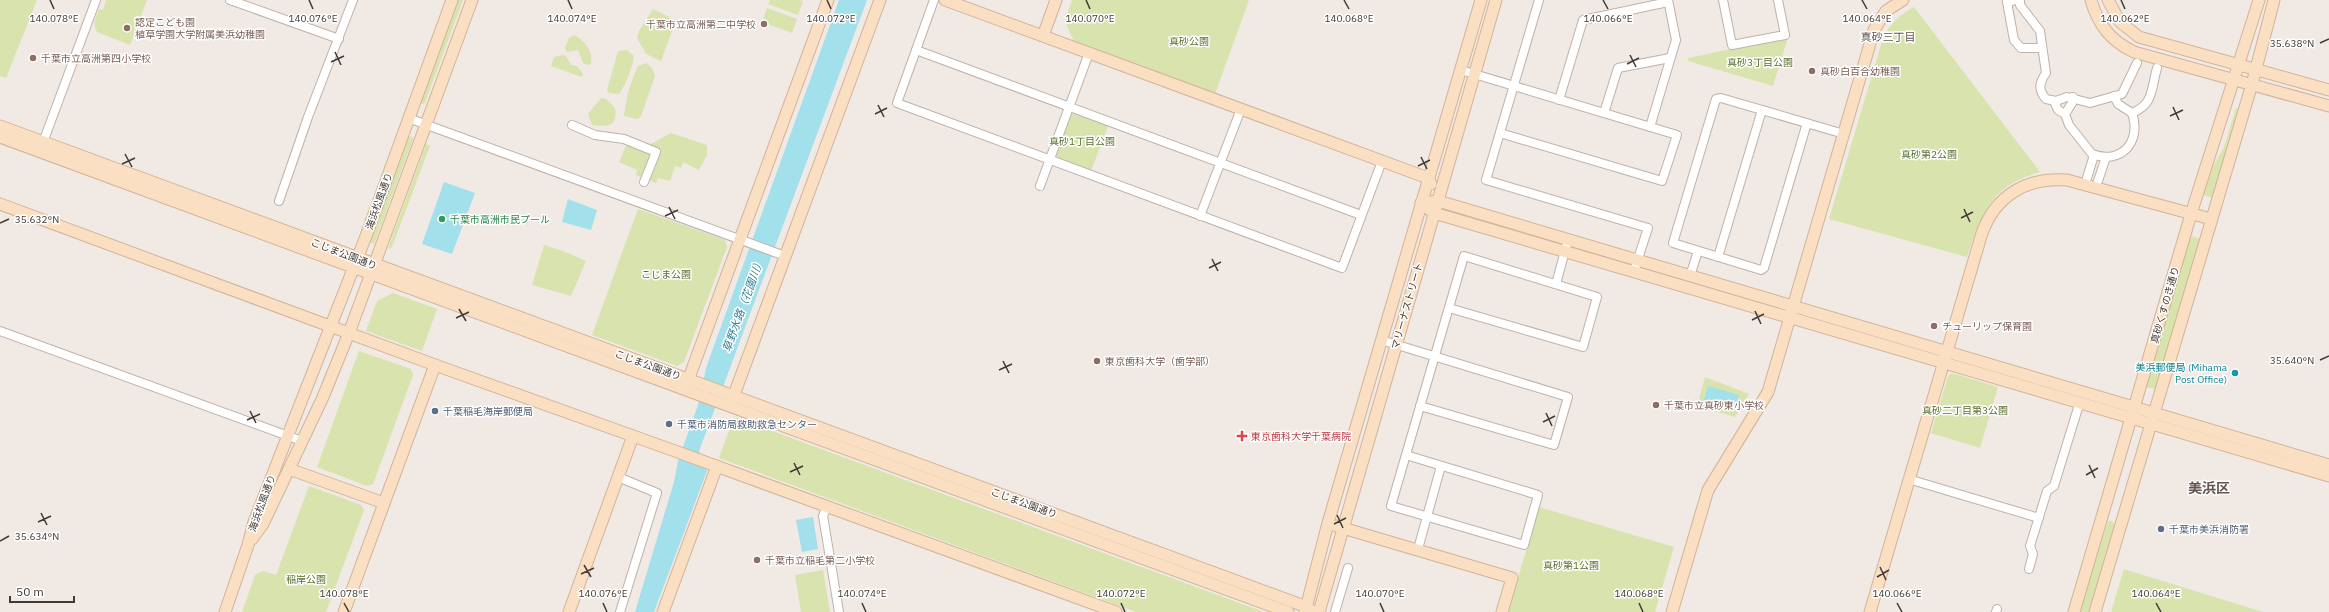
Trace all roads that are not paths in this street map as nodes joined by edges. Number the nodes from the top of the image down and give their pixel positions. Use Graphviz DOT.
graph roads {
  1 [pos="96,0"];
  2 [pos="230,0"];
  3 [pos="353,0"];
  4 [pos="452,0"];
  5 [pos="472,0"];
  6 [pos="828,0"];
  7 [pos="880,0"];
  8 [pos="934,0"];
  9 [pos="945,0"];
  10 [pos="1056,0"];
  11 [pos="1481,0"];
  12 [pos="1496,0"];
  13 [pos="1539,0"];
  14 [pos="1723,0"];
  15 [pos="1778,0"];
  16 [pos="1903,0"];
  17 [pos="2016,0"];
  18 [pos="2020,0"];
  19 [pos="2091,0"];
  20 [pos="2108,0"];
  21 [pos="2258,0"];
  22 [pos="2274,0"];
  23 [pos="1668,1"];
  24 [pos="2006,1"];
  25 [pos="1043,36"];
  26 [pos="339,39"];
  27 [pos="2042,48"];
  28 [pos="916,50"];
  29 [pos="1089,53"];
  30 [pos="1670,58"];
  31 [pos="2137,63"];
  32 [pos="2238,65"];
  33 [pos="2157,68"];
  34 [pos="1461,70"];
  35 [pos="2255,70"];
  36 [pos="1474,74"];
  37 [pos="2234,79"];
  38 [pos="2252,84"];
  39 [pos="1514,86"];
  40 [pos="2329,90"];
  41 [pos="2114,96"];
  42 [pos="2073,97"];
  43 [pos="1559,100"];
  44 [pos="2054,101"];
  45 [pos="2329,106"];
  46 [pos="1068,108"];
  47 [pos="1241,109"];
  48 [pos="1762,110"];
  49 [pos="1604,113"];
  50 [pos="2132,113"];
  51 [pos="2065,114"];
  52 [pos="408,118"];
  53 [pos="1807,123"];
  54 [pos="426,124"];
  55 [pos="572,124"];
  56 [pos="0,126"];
  57 [pos="1650,127"];
  58 [pos="1500,133"];
  59 [pos="1844,134"];
  60 [pos="0,137"];
  61 [pos="44,141"];
  62 [pos="39,152"];
  63 [pos="2094,155"];
  64 [pos="2106,157"];
  65 [pos="1050,160"];
  66 [pos="1382,161"];
  67 [pos="1220,163"];
  68 [pos="1428,178"];
  69 [pos="2087,178"];
  70 [pos="2098,181"];
  71 [pos="644,182"];
  72 [pos="1040,186"];
  73 [pos="279,201"];
  74 [pos="1438,201"];
  75 [pos="1421,203"];
  76 [pos="0,204"];
  77 [pos="1434,213"];
  78 [pos="2191,214"];
  79 [pos="1361,215"];
  80 [pos="1200,216"];
  81 [pos="2211,219"];
  82 [pos="740,239"];
  83 [pos="1567,245"];
  84 [pos="1698,251"];
  85 [pos="785,256"];
  86 [pos="1718,257"];
  87 [pos="1637,260"];
  88 [pos="355,263"];
  89 [pos="373,269"];
  90 [pos="1634,271"];
  91 [pos="1690,276"];
  92 [pos="1556,284"];
  93 [pos="1449,308"];
  94 [pos="1792,312"];
  95 [pos="330,326"];
  96 [pos="0,331"];
  97 [pos="349,333"];
  98 [pos="1381,340"];
  99 [pos="1396,344"];
  100 [pos="1435,357"];
  101 [pos="1946,357"];
  102 [pos="435,365"];
  103 [pos="687,385"];
  104 [pos="732,402"];
  105 [pos="1420,406"];
  106 [pos="2078,408"];
  107 [pos="2133,413"];
  108 [pos="2152,418"];
  109 [pos="288,436"];
  110 [pos="633,436"];
  111 [pos="302,441"];
  112 [pos="1406,455"];
  113 [pos="2329,464"];
  114 [pos="714,465"];
  115 [pos="1441,466"];
  116 [pos="288,469"];
  117 [pos="2329,476"];
  118 [pos="618,477"];
  119 [pos="1915,481"];
  120 [pos="384,503"];
  121 [pos="827,506"];
  122 [pos="1426,516"];
  123 [pos="2039,518"];
  124 [pos="1328,523"];
  125 [pos="1343,528"];
  126 [pos="248,545"];
  127 [pos="1418,550"];
  128 [pos="1348,568"];
  129 [pos="2029,569"];
  130 [pos="1308,610"];
  131 [pos="225,612"];
  132 [pos="344,612"];
  133 [pos="569,612"];
  134 [pos="620,612"];
  135 [pos="663,612"];
  136 [pos="839,612"];
  137 [pos="1116,612"];
  138 [pos="1288,612"];
  139 [pos="1319,612"];
  140 [pos="1335,612"];
  141 [pos="1502,612"];
  142 [pos="1672,612"];
  143 [pos="1870,612"];
  144 [pos="2074,612"];
  145 [pos="2095,612"];
  1 -- 61 [label="street"];
  2 -- 26 [label="street"];
  3 -- 26 [label="street"];
  4 -- 52 [label="street, 海浜松風通り"];
  5 -- 54 [label="street, 海浜松風通り"];
  6 -- 82 [label="street"];
  7 -- 85 [label="street"];
  8 -- 28 [label="street"];
  9 -- 25 [label="street"];
  10 -- 25 [label="street"];
  11 -- 34 [label="street, マリーナストリート"];
  12 -- 36 [label="street, マリーナストリート"];
  13 -- 39 [label="street"];
  14 -- 15 [label="street"];
  16 -- 59 [label="street"];
  17 -- 24 [label="street"];
  18 -- 27 [label="street"];
  19 -- 37 [label="street"];
  20 -- 32 [label="street"];
  21 -- 32 [label="street, 真砂くすのき通り"];
  22 -- 35 [label="street, 真砂くすのき通り"];
  23 -- 30 [label="street"];
  23 -- 43 [label="street"];
  24 -- 27 [label="street"];
  25 -- 29 [label="street"];
  26 -- 73 [label="street"];
  27 -- 44 [label="street"];
  28 -- 46 [label="street"];
  28 -- 65 [label="street"];
  29 -- 46 [label="street"];
  29 -- 47 [label="street"];
  30 -- 49 [label="street"];
  30 -- 57 [label="street"];
  31 -- 41 [label="street"];
  32 -- 35 [label="street"];
  32 -- 37 [label="street, 真砂くすのき通り"];
  33 -- 50 [label="street"];
  34 -- 36 [label="street"];
  34 -- 68 [label="street, マリーナストリート"];
  35 -- 38 [label="street, 真砂くすのき通り"];
  35 -- 40 [label="street"];
  36 -- 39 [label="street"];
  36 -- 74 [label="street, マリーナストリート"];
  37 -- 38 [label="street"];
  37 -- 78 [label="street, 真砂くすのき通り"];
  38 -- 45 [label="street"];
  38 -- 81 [label="street, 真砂くすのき通り"];
  39 -- 43 [label="street"];
  39 -- 58 [label="street"];
  41 -- 42 [label="street"];
  41 -- 50 [label="street"];
  42 -- 44 [label="street"];
  42 -- 51 [label="street"];
  43 -- 49 [label="street"];
  44 -- 51 [label="street"];
  46 -- 65 [label="street"];
  46 -- 67 [label="street"];
  47 -- 66 [label="street"];
  47 -- 67 [label="street"];
  48 -- 53 [label="street"];
  48 -- 84 [label="street"];
  48 -- 86 [label="street"];
  49 -- 57 [label="street"];
  50 -- 64 [label="street"];
  51 -- 63 [label="street"];
  52 -- 54 [label="street"];
  52 -- 88 [label="street, 海浜松風通り"];
  53 -- 59 [label="street"];
  53 -- 86 [label="street"];
  54 -- 82 [label="street"];
  54 -- 89 [label="street, 海浜松風通り"];
  55 -- 71 [label="street"];
  56 -- 61 [label="street, こじま公園通り"];
  57 -- 58 [label="street"];
  58 -- 87 [label="street"];
  59 -- 94 [label="street"];
  60 -- 62 [label="street, こじま公園通り"];
  61 -- 62 [label="street"];
  61 -- 88 [label="street, こじま公園通り"];
  62 -- 88 [label="street, こじま公園通り"];
  63 -- 64 [label="street"];
  63 -- 69 [label="street"];
  64 -- 70 [label="street"];
  65 -- 72 [label="street"];
  65 -- 80 [label="street"];
  66 -- 68 [label="street"];
  66 -- 79 [label="street"];
  67 -- 79 [label="street"];
  67 -- 80 [label="street"];
  68 -- 74 [label="street"];
  68 -- 75 [label="street, マリーナストリート"];
  74 -- 75 [label="street"];
  74 -- 77 [label="street, マリーナストリート"];
  74 -- 83 [label="street"];
  75 -- 77 [label="street"];
  75 -- 98 [label="street, マリーナストリート"];
  76 -- 95 [label="street"];
  77 -- 83 [label="street"];
  77 -- 99 [label="street, マリーナストリート"];
  78 -- 81 [label="street"];
  78 -- 101 [label="street"];
  78 -- 107 [label="street, 真砂くすのき通り"];
  79 -- 80 [label="street"];
  81 -- 108 [label="street, 真砂くすのき通り"];
  82 -- 85 [label="street"];
  82 -- 103 [label="street"];
  83 -- 87 [label="street"];
  83 -- 90 [label="street"];
  83 -- 92 [label="street"];
  84 -- 86 [label="street"];
  84 -- 91 [label="street"];
  85 -- 104 [label="street"];
  87 -- 90 [label="street"];
  87 -- 91 [label="street"];
  88 -- 89 [label="street, こじま公園通り"];
  88 -- 95 [label="street, 海浜松風通り"];
  89 -- 97 [label="street, 海浜松風通り"];
  89 -- 103 [label="street, こじま公園通り"];
  90 -- 94 [label="street"];
  91 -- 94 [label="street"];
  92 -- 93 [label="street"];
  92 -- 93 [label="street"];
  93 -- 100 [label="street"];
  94 -- 101 [label="street"];
  94 -- 142 [label="street"];
  95 -- 97 [label="street"];
  95 -- 109 [label="street, 海浜松風通り"];
  96 -- 109 [label="street"];
  97 -- 102 [label="street"];
  97 -- 111 [label="street, 海浜松風通り"];
  98 -- 99 [label="street"];
  98 -- 124 [label="street, マリーナストリート"];
  99 -- 100 [label="street"];
  99 -- 125 [label="street, マリーナストリート"];
  100 -- 105 [label="street"];
  100 -- 105 [label="street"];
  101 -- 107 [label="street"];
  101 -- 143 [label="street"];
  102 -- 110 [label="street"];
  102 -- 120 [label="street"];
  103 -- 104 [label="street, こじま公園通り"];
  104 -- 130 [label="street, こじま公園通り"];
  104 -- 138 [label="street, こじま公園通り"];
  105 -- 112 [label="street"];
  106 -- 123 [label="street"];
  107 -- 108 [label="street"];
  107 -- 144 [label="street, 真砂くすのき通り"];
  108 -- 113 [label="street"];
  108 -- 117 [label="street"];
  108 -- 145 [label="street, 真砂くすのき通り"];
  109 -- 111 [label="street"];
  109 -- 126 [label="street, 海浜松風通り"];
  110 -- 114 [label="street"];
  110 -- 118 [label="street"];
  111 -- 116 [label="street, 海浜松風通り"];
  112 -- 115 [label="street"];
  112 -- 122 [label="street"];
  114 -- 121 [label="street"];
  114 -- 135 [label="street"];
  115 -- 122 [label="street"];
  115 -- 122 [label="street"];
  116 -- 120 [label="street"];
  116 -- 126 [label="street, 海浜松風通り"];
  118 -- 133 [label="street"];
  118 -- 134 [label="street"];
  119 -- 123 [label="street"];
  120 -- 132 [label="street"];
  121 -- 136 [label="street"];
  121 -- 137 [label="street"];
  122 -- 127 [label="street"];
  123 -- 129 [label="street"];
  124 -- 125 [label="street"];
  124 -- 130 [label="street, マリーナストリート"];
  125 -- 127 [label="street"];
  125 -- 139 [label="street, マリーナストリート"];
  126 -- 131 [label="street"];
  127 -- 141 [label="street"];
  128 -- 140 [label="street"];
}
